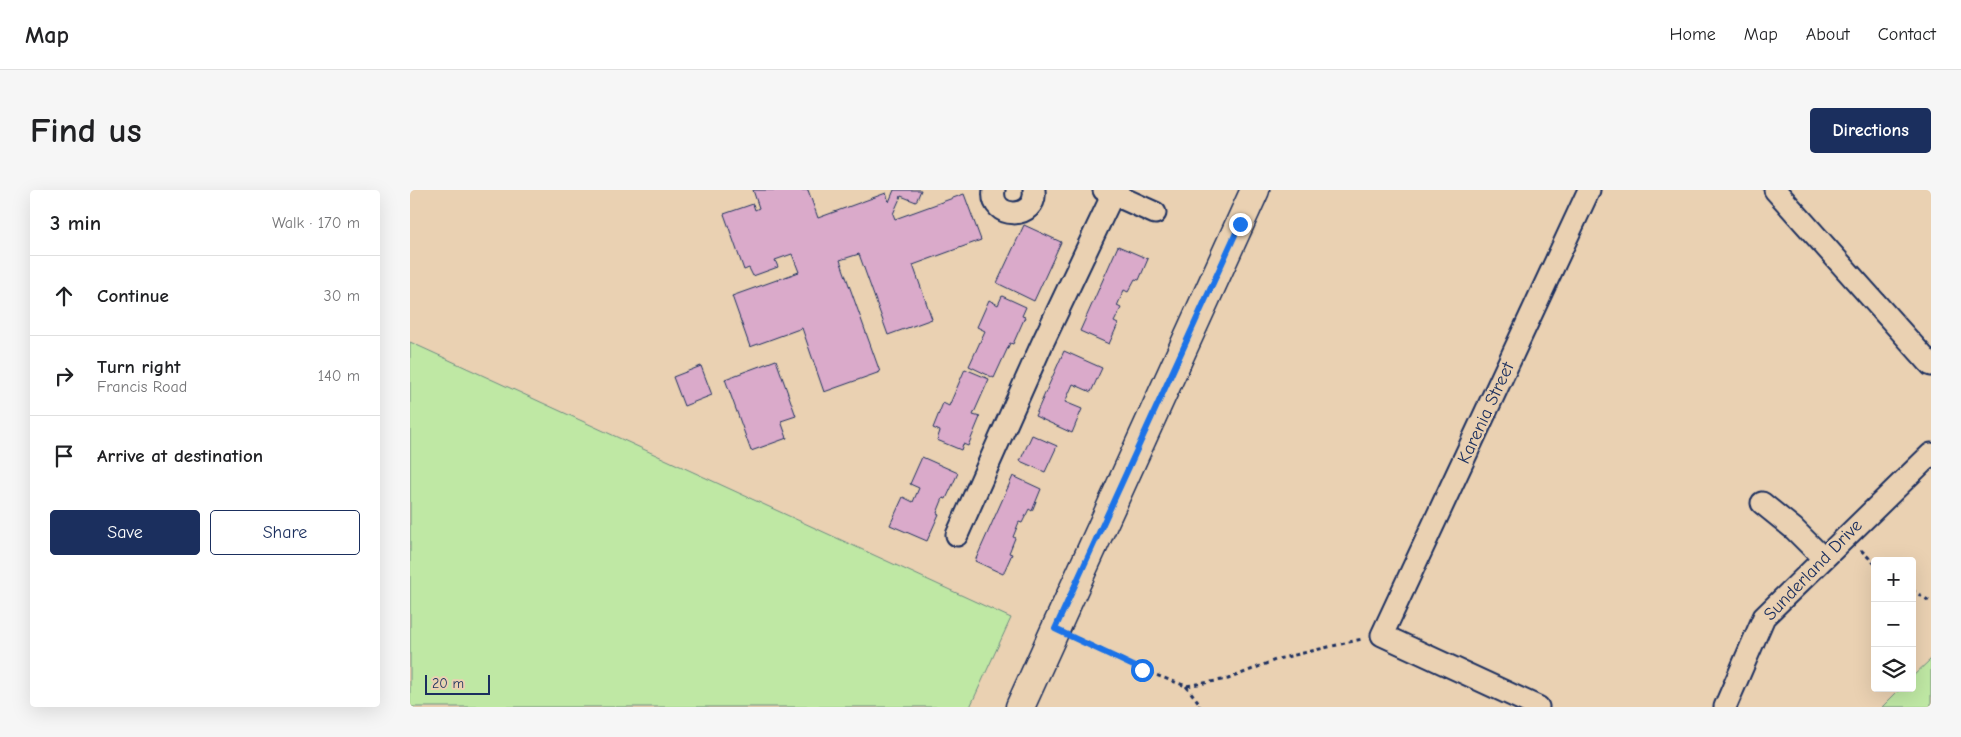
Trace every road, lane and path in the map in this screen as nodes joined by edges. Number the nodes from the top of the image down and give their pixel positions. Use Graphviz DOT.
graph roads {
  1 [pos="994,190"];
  2 [pos="1255,190"];
  3 [pos="1589,190"];
  4 [pos="1775,190"];
  5 [pos="1039,191"];
  6 [pos="1108,192"];
  7 [pos="1155,213"];
  8 [pos="1931,365"];
  9 [pos="1931,454"];
  10 [pos="1762,503"];
  11 [pos="957,535"];
  12 [pos="1823,558"];
  13 [pos="1916,593"];
  14 [pos="1931,602"];
  15 [pos="1055,629"];
  16 [pos="1382,635"];
  17 [pos="1186,686"];
  18 [pos="1020,707"];
  19 [pos="1199,707"];
  20 [pos="1538,707"];
  21 [pos="1725,707"];
  1 -- 5 [label="street"];
  2 -- 15 [label="main road"];
  3 -- 16 [label="street, Karenia Street"];
  4 -- 8 [label="street"];
  6 -- 7 [label="street"];
  6 -- 11 [label="street"];
  9 -- 12 [label="street, Sunderland Drive"];
  10 -- 12 [label="street"];
  12 -- 21 [label="street, Sunderland Drive"];
  13 -- 14 [label="path"];
  15 -- 17 [label="path"];
  15 -- 18 [label="main road"];
  16 -- 17 [label="path"];
  16 -- 20 [label="street"];
  17 -- 19 [label="path"];
}
